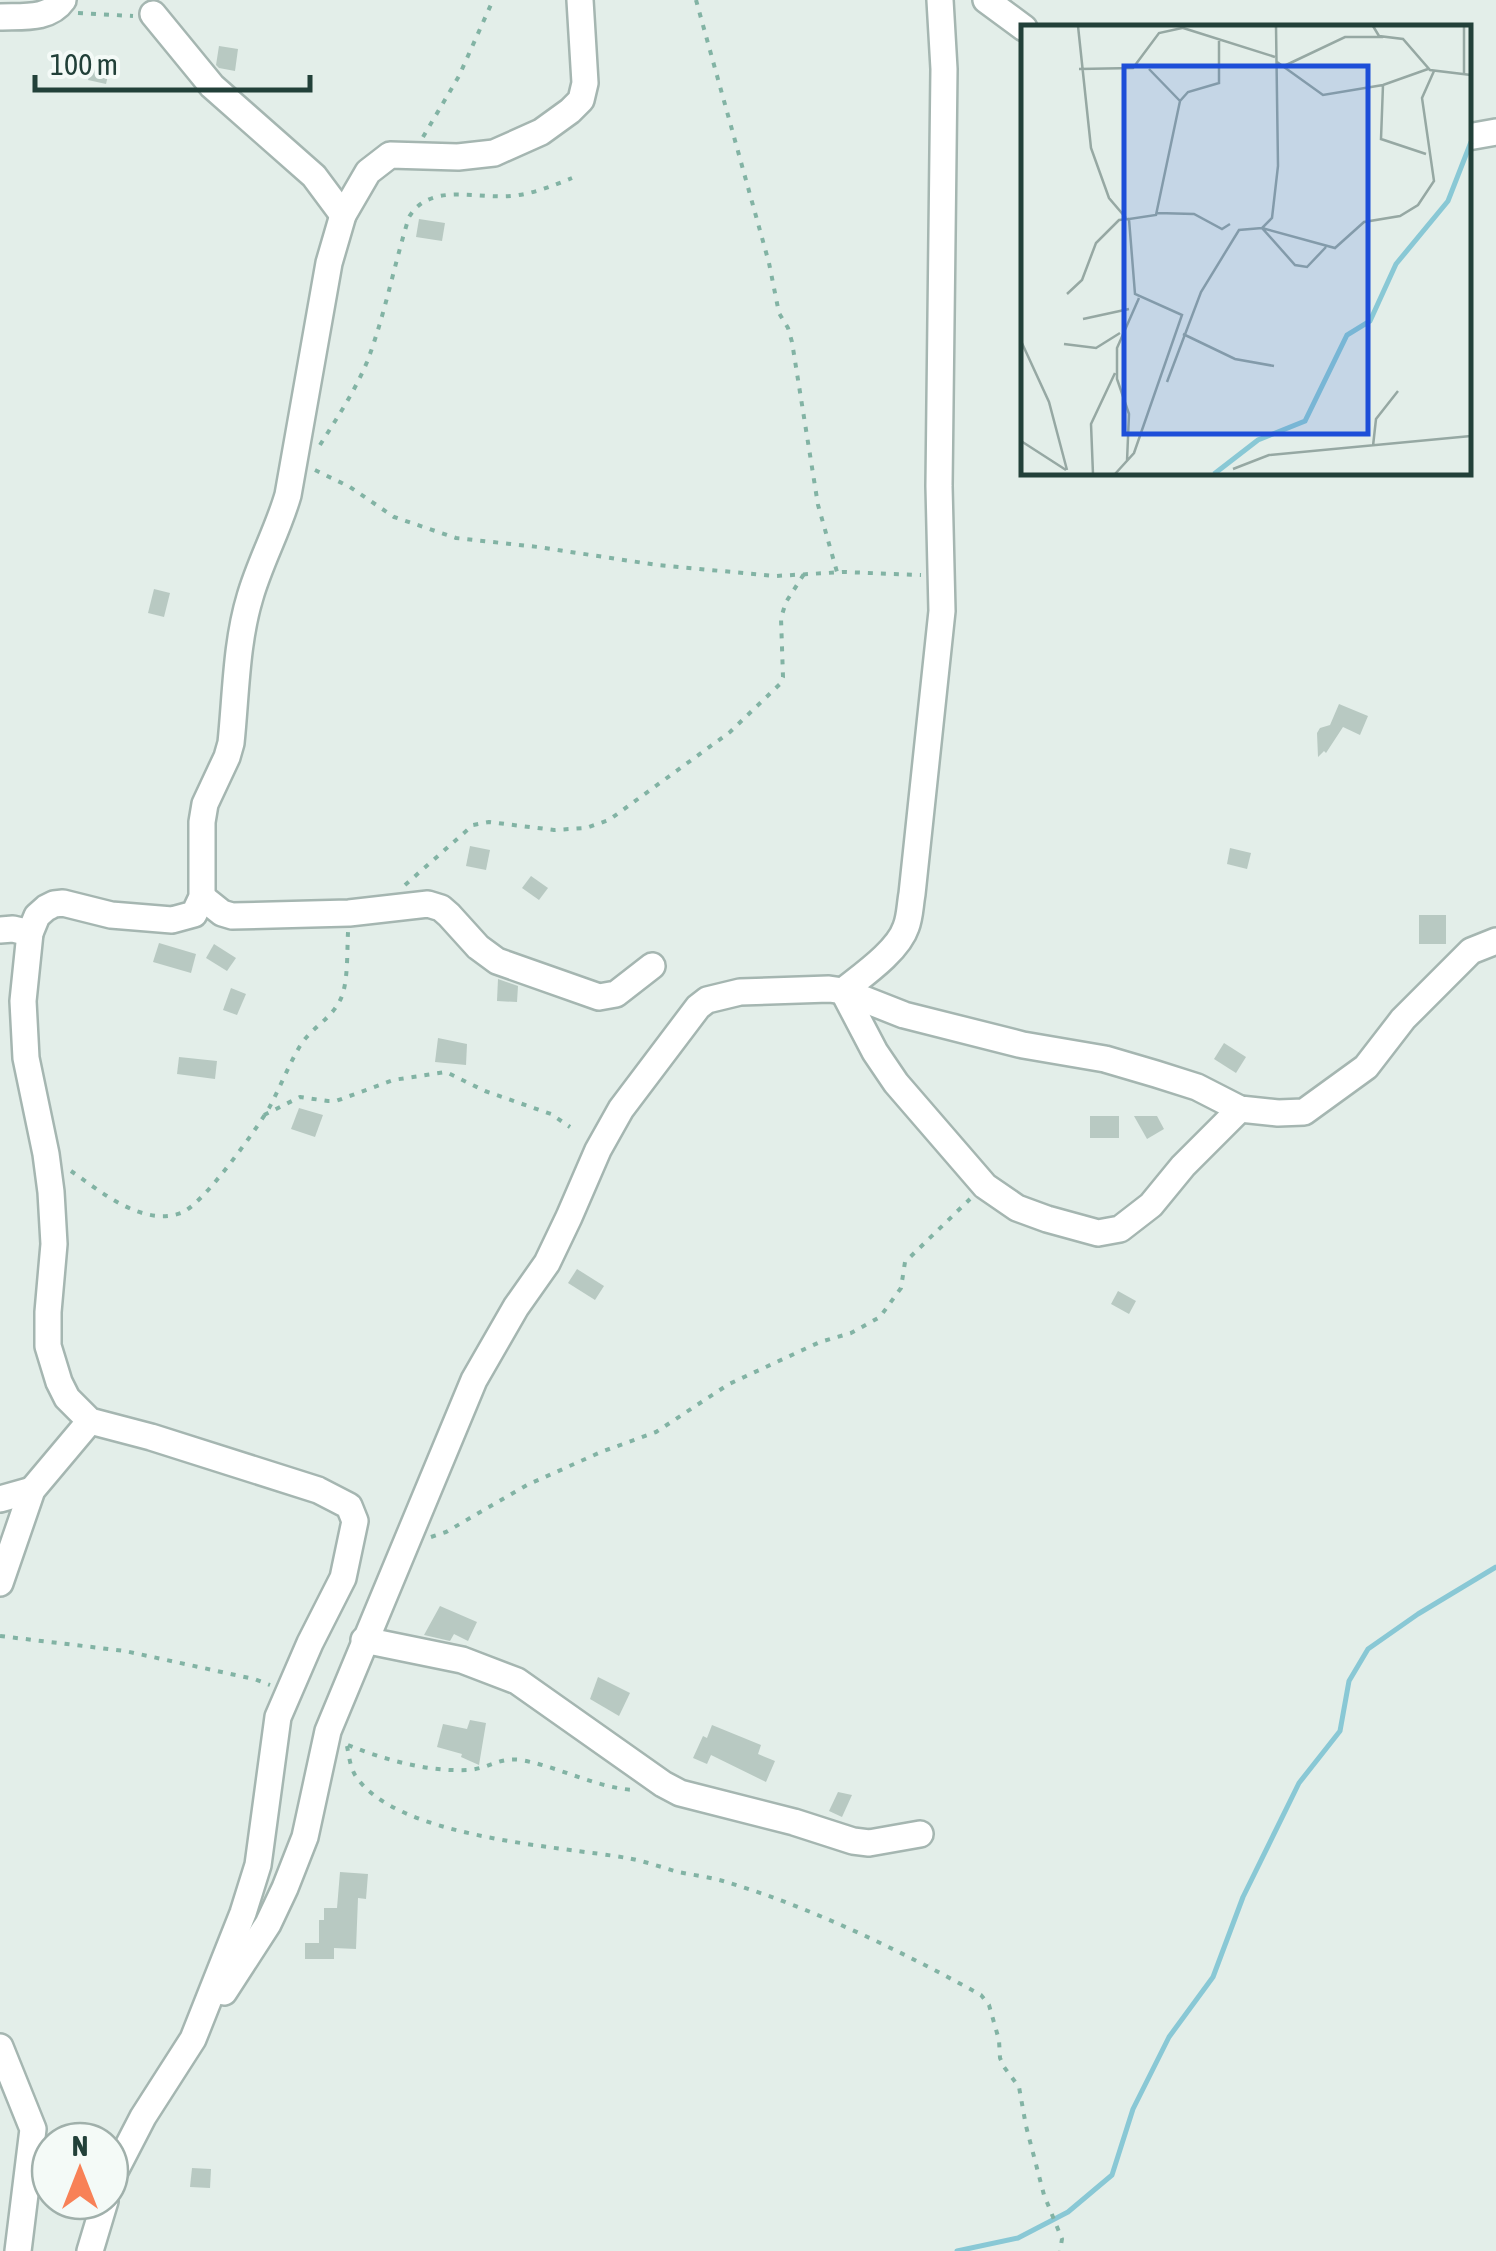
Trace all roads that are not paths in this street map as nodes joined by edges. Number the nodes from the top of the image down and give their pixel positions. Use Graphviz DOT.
graph roads {
  1 [pos="580,0"];
  2 [pos="940,0"];
  3 [pos="986,0"];
  4 [pos="58,6"];
  5 [pos="153,14"];
  6 [pos="0,18"];
  7 [pos="1021,26"];
  8 [pos="1496,132"];
  9 [pos="1471,136"];
  10 [pos="343,215"];
  11 [pos="202,898"];
  12 [pos="11,928"];
  13 [pos="1496,941"];
  14 [pos="652,966"];
  15 [pos="843,991"];
  16 [pos="1240,1109"];
  17 [pos="90,1422"];
  18 [pos="32,1490"];
  19 [pos="0,1499"];
  20 [pos="0,1583"];
  21 [pos="364,1640"];
  22 [pos="920,1834"];
  23 [pos="194,2039"];
  24 [pos="0,2047"];
  25 [pos="130,2145"];
  26 [pos="100,2221"];
  27 [pos="18,2251"];
  28 [pos="90,2251"];
  1 -- 10 [label="street"];
  2 -- 15 [label="street"];
  3 -- 7 [label="street"];
  4 -- 6 [label="street"];
  5 -- 10 [label="street"];
  8 -- 9 [label="street"];
  10 -- 11 [label="street"];
  11 -- 12 [label="street"];
  11 -- 14 [label="street"];
  12 -- 17 [label="street"];
  13 -- 16 [label="street"];
  15 -- 16 [label="street"];
  15 -- 16 [label="street"];
  15 -- 21 [label="street"];
  17 -- 18 [label="street"];
  17 -- 23 [label="street"];
  18 -- 19 [label="street"];
  18 -- 20 [label="street"];
  21 -- 22 [label="street"];
  21 -- 23 [label="street"];
  23 -- 25 [label="street"];
  24 -- 27 [label="street"];
  26 -- 28 [label="street"];
}
